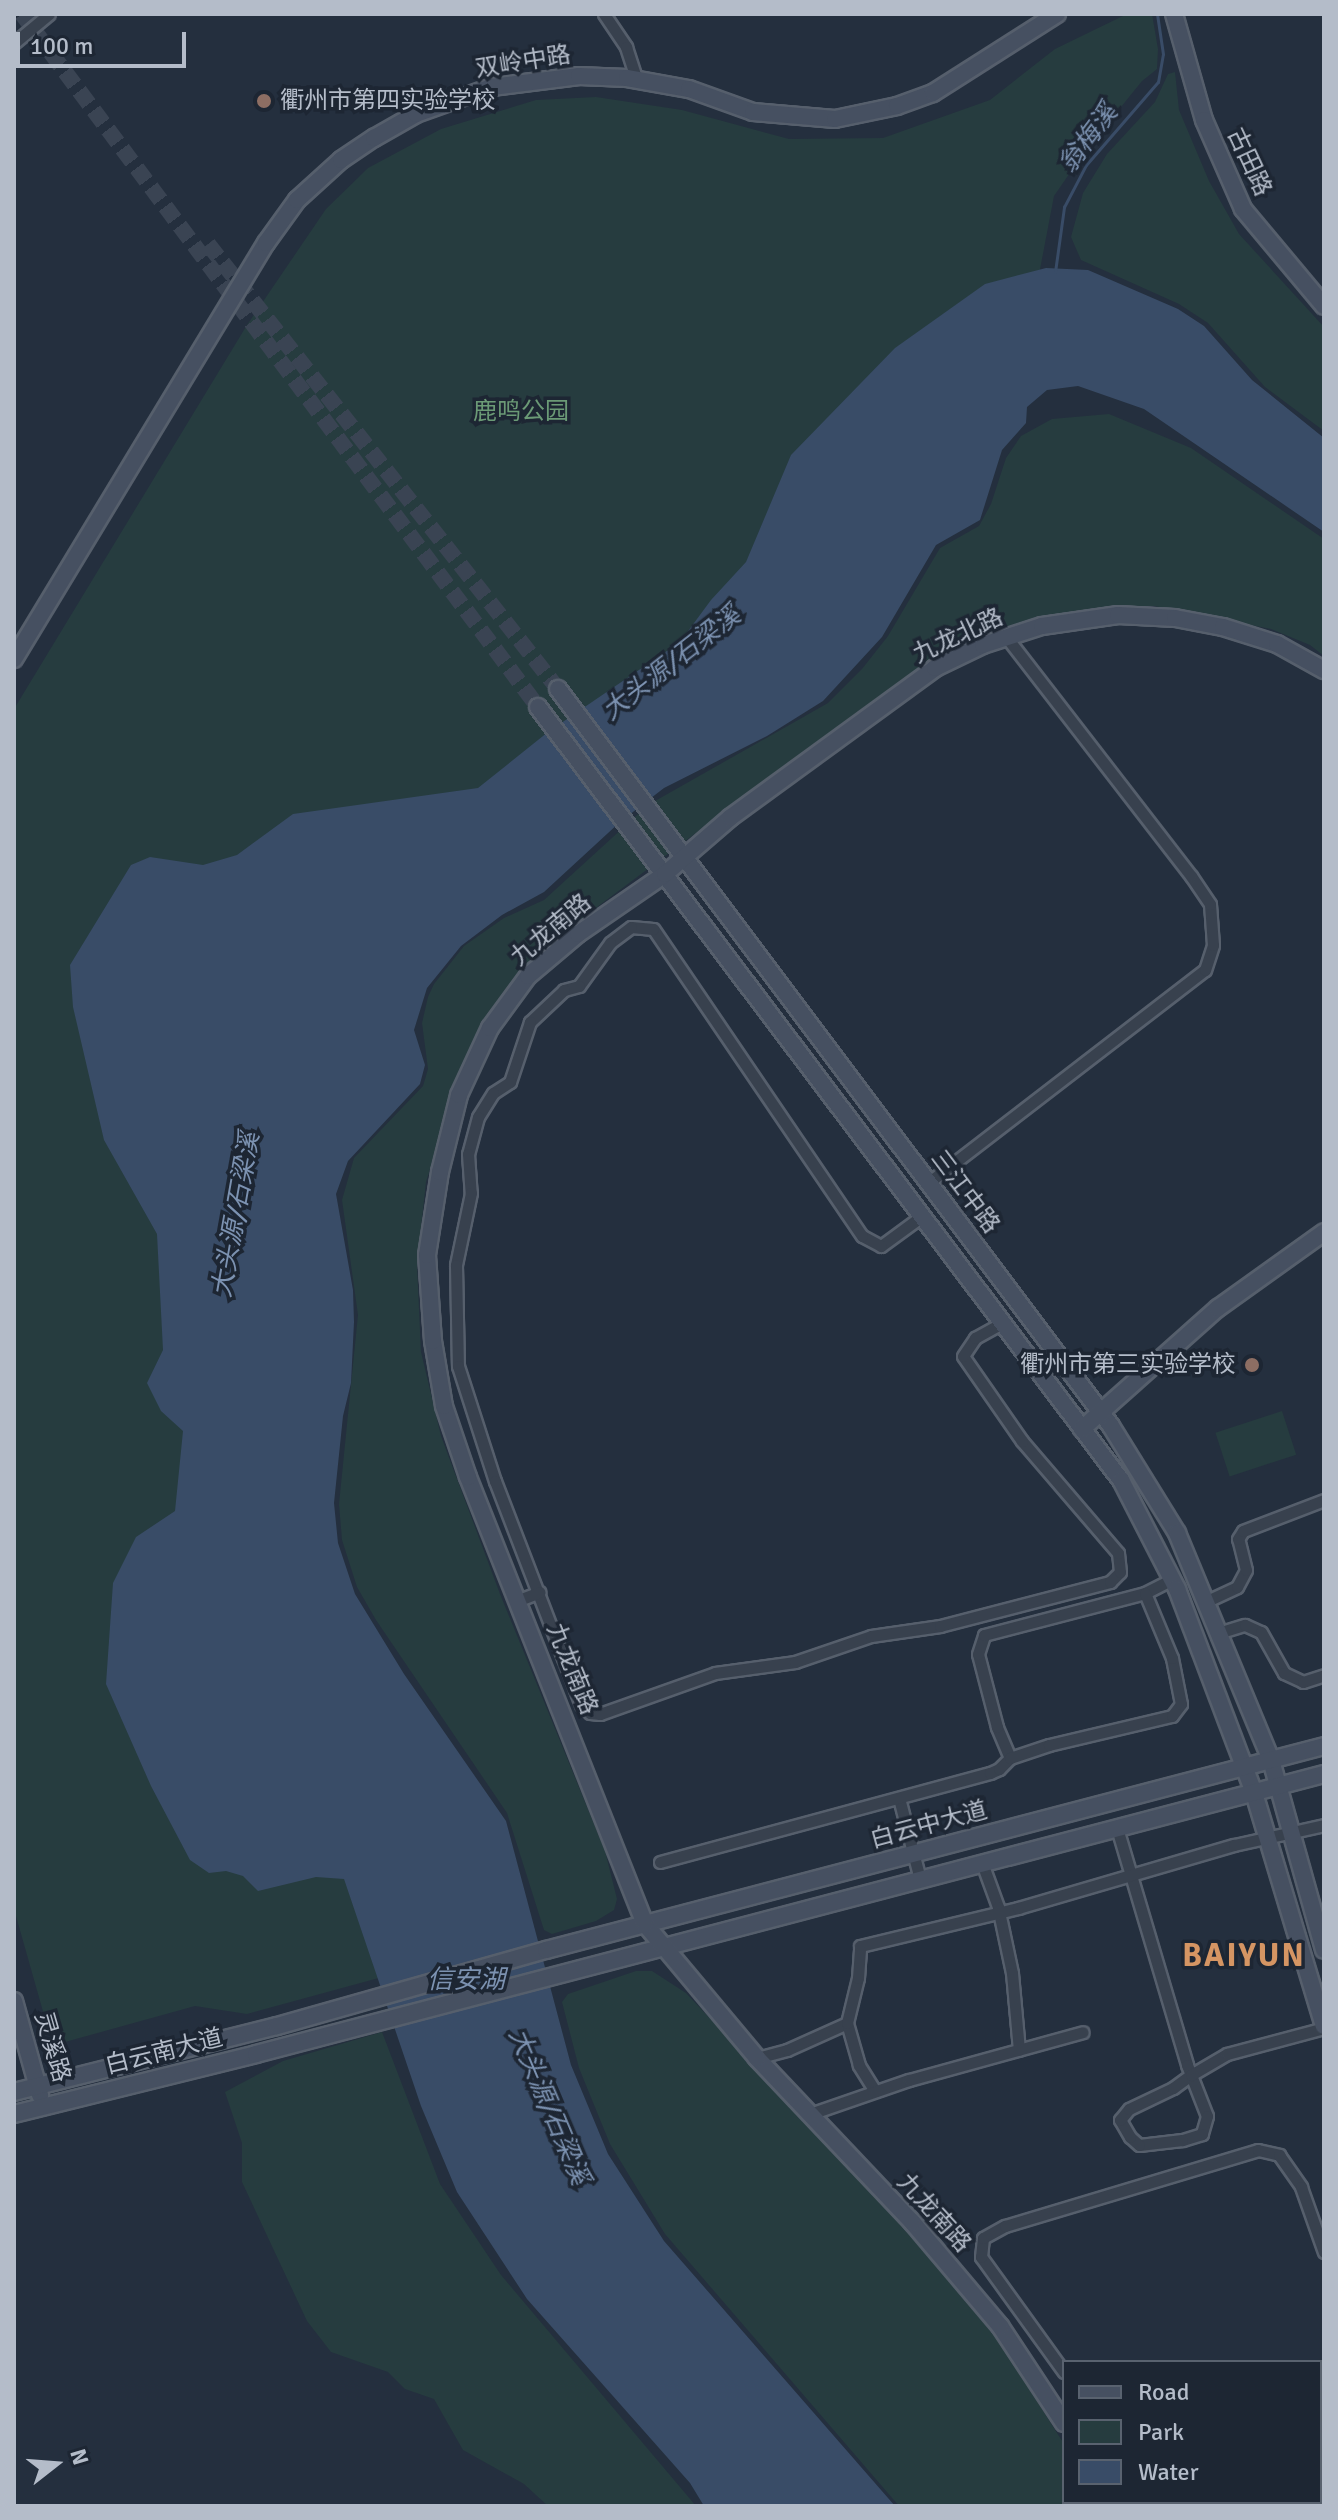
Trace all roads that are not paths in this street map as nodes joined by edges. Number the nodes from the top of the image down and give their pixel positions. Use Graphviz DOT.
graph roads {
  1 [pos="49,14"];
  2 [pos="604,14"];
  3 [pos="1057,14"];
  4 [pos="1174,14"];
  5 [pos="14,43"];
  6 [pos="637,80"];
  7 [pos="1324,306"];
  8 [pos="1006,637"];
  9 [pos="14,659"];
  10 [pos="1324,670"];
  11 [pos="558,689"];
  12 [pos="538,707"];
  13 [pos="684,858"];
  14 [pos="665,874"];
  15 [pos="928,1183"];
  16 [pos="922,1216"];
  17 [pos="1324,1232"];
  18 [pos="1002,1323"];
  19 [pos="1101,1413"];
  20 [pos="1082,1429"];
  21 [pos="1324,1500"];
  22 [pos="1172,1579"];
  23 [pos="540,1592"];
  24 [pos="1145,1593"];
  25 [pos="519,1600"];
  26 [pos="1205,1602"];
  27 [pos="1218,1633"];
  28 [pos="1324,1675"];
  29 [pos="1324,1746"];
  30 [pos="1010,1758"];
  31 [pos="1271,1760"];
  32 [pos="1244,1767"];
  33 [pos="1324,1774"];
  34 [pos="1280,1786"];
  35 [pos="1254,1793"];
  36 [pos="899,1798"];
  37 [pos="1324,1825"];
  38 [pos="1117,1828"];
  39 [pos="1291,1832"];
  40 [pos="1268,1838"];
  41 [pos="913,1854"];
  42 [pos="660,1862"];
  43 [pos="982,1863"];
  44 [pos="1131,1876"];
  45 [pos="920,1879"];
  46 [pos="1000,1913"];
  47 [pos="645,1924"];
  48 [pos="662,1946"];
  49 [pos="546,1950"];
  50 [pos="1324,1950"];
  51 [pos="552,1975"];
  52 [pos="14,2001"];
  53 [pos="847,2023"];
  54 [pos="1324,2027"];
  55 [pos="1083,2032"];
  56 [pos="1019,2050"];
  57 [pos="757,2058"];
  58 [pos="1191,2075"];
  59 [pos="38,2086"];
  60 [pos="875,2091"];
  61 [pos="14,2092"];
  62 [pos="44,2107"];
  63 [pos="14,2114"];
  64 [pos="810,2114"];
  65 [pos="1324,2252"];
  66 [pos="1062,2369"];
  67 [pos="1062,2416"];
  1 -- 5 [label="street"];
  2 -- 6 [label="street"];
  3 -- 6 [label="main road, 双岭中路"];
  4 -- 7 [label="main road, 古田路"];
  6 -- 9 [label="main road, 双岭中路"];
  8 -- 10 [label="main road, 九龙北路"];
  8 -- 13 [label="main road, 九龙北路"];
  8 -- 15 [label="street"];
  11 -- 13 [label="main road, 三江中路"];
  12 -- 14 [label="main road, 三江中路"];
  13 -- 14 [label="main road, 九龙北路"];
  13 -- 15 [label="main road, 三江中路"];
  14 -- 16 [label="main road, 三江中路"];
  14 -- 25 [label="main road, 九龙南路"];
  15 -- 19 [label="main road, 三江中路"];
  16 -- 18 [label="main road, 三江中路"];
  16 -- 23 [label="street"];
  17 -- 19 [label="main road"];
  18 -- 20 [label="main road, 三江中路"];
  18 -- 23 [label="street"];
  19 -- 20 [label="main road"];
  19 -- 26 [label="main road, 三江中路"];
  20 -- 22 [label="main road, 三江中路"];
  21 -- 26 [label="street"];
  22 -- 24 [label="street"];
  22 -- 32 [label="main road, 三江中路"];
  23 -- 25 [label="street"];
  24 -- 30 [label="street"];
  24 -- 30 [label="street"];
  25 -- 47 [label="main road, 九龙南路"];
  26 -- 27 [label="main road, 三江中路"];
  27 -- 28 [label="street"];
  27 -- 31 [label="main road, 三江中路"];
  29 -- 31 [label="main road, 白云中大道"];
  30 -- 36 [label="street"];
  31 -- 32 [label="main road, 白云中大道"];
  31 -- 34 [label="main road, 三江中路"];
  32 -- 35 [label="main road, 三江中路"];
  32 -- 41 [label="main road, 白云中大道"];
  33 -- 34 [label="main road, 白云中大道"];
  34 -- 35 [label="main road, 白云中大道"];
  34 -- 39 [label="main road, 三江中路"];
  35 -- 38 [label="main road, 白云中大道"];
  35 -- 40 [label="main road, 三江中路"];
  36 -- 41 [label="street"];
  36 -- 42 [label="street"];
  37 -- 39 [label="street"];
  38 -- 43 [label="main road, 白云中大道"];
  38 -- 44 [label="street"];
  39 -- 40 [label="street"];
  39 -- 50 [label="main road, 三江中路"];
  40 -- 44 [label="street"];
  40 -- 54 [label="main road, 三江中路"];
  41 -- 45 [label="street"];
  41 -- 47 [label="main road, 白云中大道"];
  43 -- 45 [label="main road, 白云中大道"];
  43 -- 46 [label="street"];
  44 -- 46 [label="street"];
  44 -- 58 [label="street"];
  45 -- 48 [label="main road, 白云中大道"];
  46 -- 53 [label="street"];
  46 -- 56 [label="street"];
  47 -- 48 [label="main road, 九龙南路"];
  47 -- 49 [label="main road, 白云中大道"];
  48 -- 51 [label="main road, 白云中大道"];
  48 -- 57 [label="main road, 九龙南路"];
  49 -- 59 [label="main road, 白云南大道"];
  51 -- 62 [label="main road, 白云南大道"];
  52 -- 59 [label="main road, 灵溪路"];
  53 -- 57 [label="street"];
  53 -- 60 [label="street"];
  54 -- 58 [label="street"];
  55 -- 56 [label="street"];
  56 -- 60 [label="street"];
  57 -- 64 [label="main road, 九龙南路"];
  58 -- 58 [label="street"];
  59 -- 61 [label="main road, 白云南大道"];
  59 -- 62 [label="main road, 灵溪路"];
  60 -- 64 [label="street"];
  62 -- 63 [label="main road, 白云南大道"];
  64 -- 67 [label="main road, 九龙南路"];
  65 -- 66 [label="street"];
}
